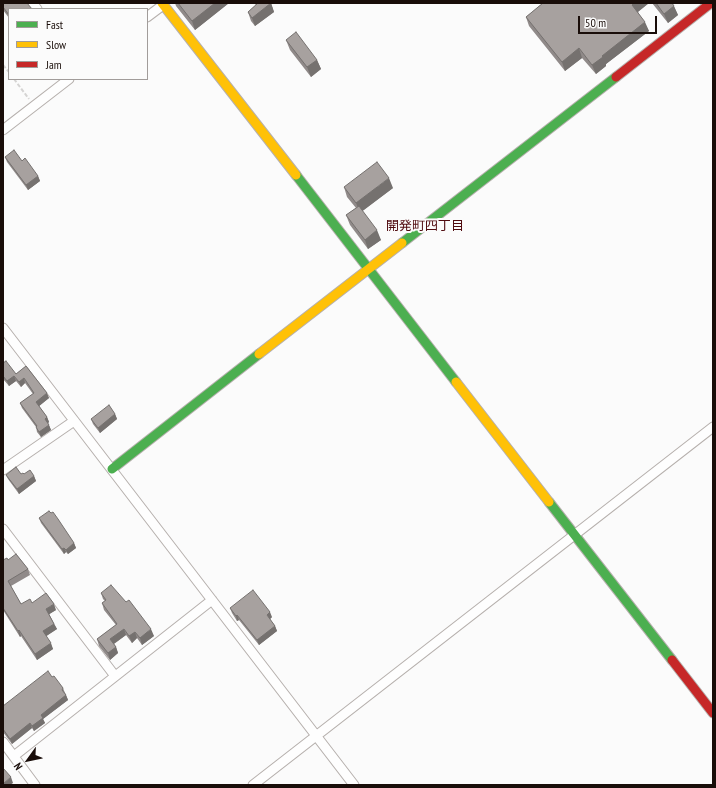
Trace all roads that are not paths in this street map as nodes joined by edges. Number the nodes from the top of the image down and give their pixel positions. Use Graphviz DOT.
graph roads {
  1 [pos="711,3"];
  2 [pos="163,4"];
  3 [pos="148,16"];
  4 [pos="68,80"];
  5 [pos="3,130"];
  6 [pos="369,270"];
  7 [pos="3,328"];
  8 [pos="74,421"];
  9 [pos="713,427"];
  10 [pos="112,469"];
  11 [pos="3,470"];
  12 [pos="3,529"];
  13 [pos="574,536"];
  14 [pos="212,600"];
  15 [pos="115,676"];
  16 [pos="713,713"];
  17 [pos="317,736"];
  18 [pos="3,742"];
  19 [pos="14,756"];
  20 [pos="35,785"];
  21 [pos="253,785"];
  22 [pos="354,785"];
  1 -- 6 [label="street"];
  2 -- 3 [label="street"];
  2 -- 6 [label="street"];
  4 -- 5 [label="street"];
  6 -- 10 [label="street"];
  6 -- 13 [label="street"];
  7 -- 8 [label="street"];
  8 -- 10 [label="street"];
  8 -- 11 [label="street"];
  9 -- 13 [label="street"];
  10 -- 14 [label="street"];
  12 -- 15 [label="street"];
  13 -- 16 [label="street"];
  13 -- 17 [label="street"];
  14 -- 15 [label="street"];
  14 -- 17 [label="street"];
  15 -- 19 [label="street"];
  17 -- 21 [label="street"];
  17 -- 22 [label="street"];
  18 -- 19 [label="street"];
  19 -- 20 [label="street"];
}
